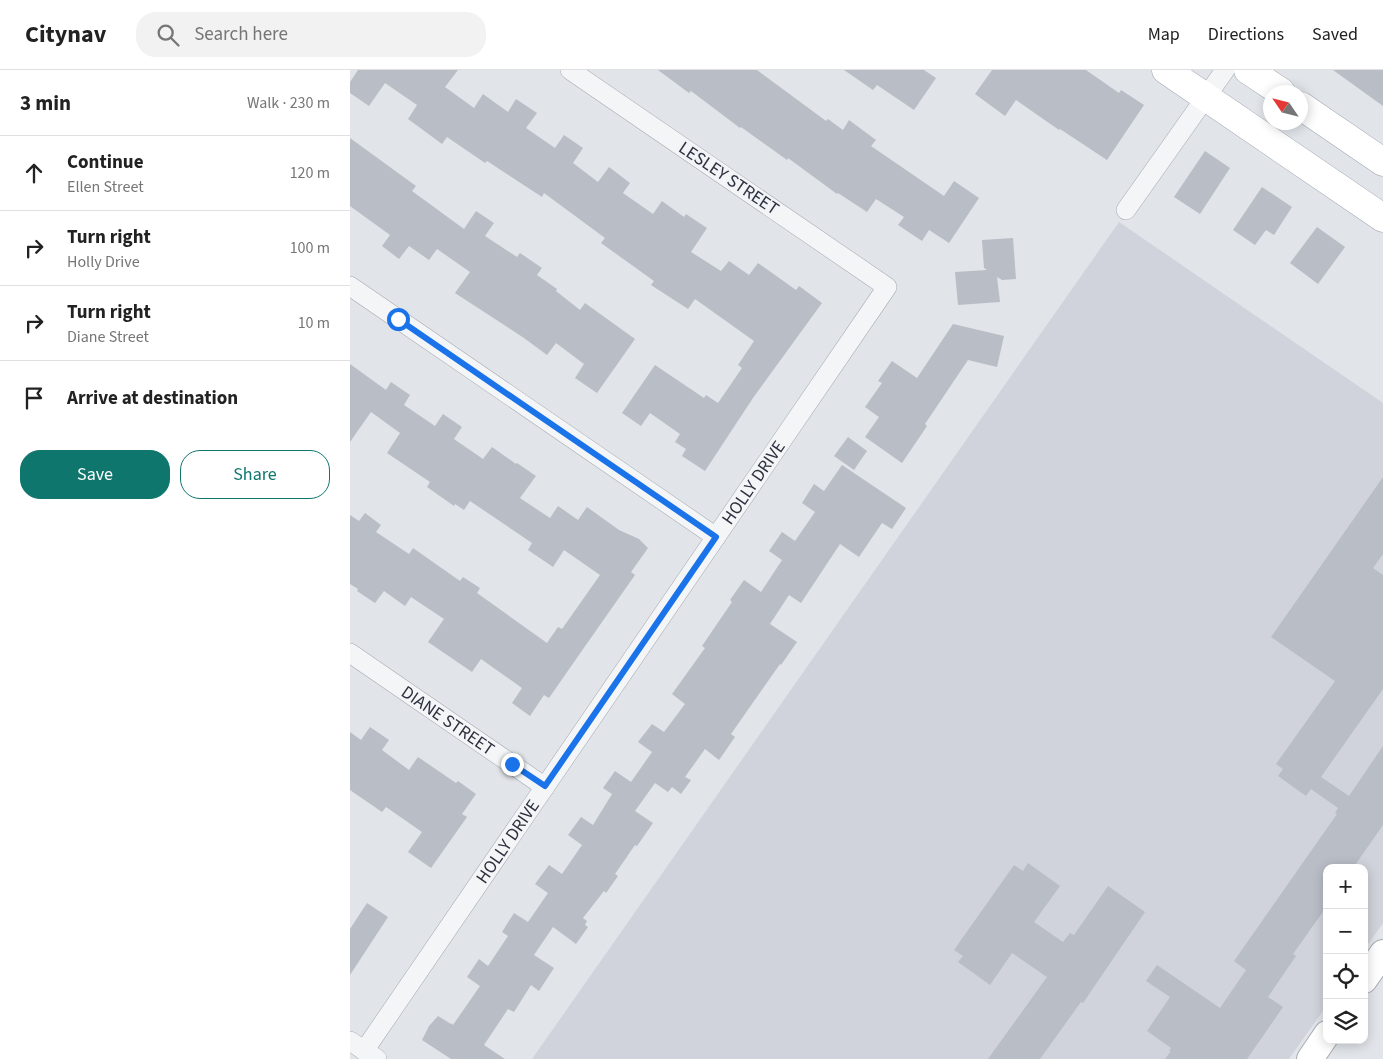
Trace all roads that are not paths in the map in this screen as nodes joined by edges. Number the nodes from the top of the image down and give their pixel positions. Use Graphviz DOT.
graph roads {
  1 [pos="570,70"];
  2 [pos="1166,70"];
  3 [pos="1225,70"];
  4 [pos="1248,70"];
  5 [pos="1270,85"];
  6 [pos="1206,97"];
  7 [pos="1308,111"];
  8 [pos="1383,162"];
  9 [pos="1126,210"];
  10 [pos="1383,218"];
  11 [pos="350,286"];
  12 [pos="887,287"];
  13 [pos="716,537"];
  14 [pos="350,653"];
  15 [pos="545,786"];
  16 [pos="1383,953"];
  17 [pos="1368,974"];
  18 [pos="1323,1040"];
  19 [pos="364,1050"];
  20 [pos="1310,1059"];
  1 -- 12 [label="street, LESLEY STREET"];
  2 -- 6 [label="main road"];
  3 -- 6 [label="street"];
  4 -- 5 [label="main road"];
  6 -- 9 [label="street"];
  6 -- 10 [label="main road"];
  7 -- 8 [label="main road"];
  11 -- 13 [label="street"];
  12 -- 13 [label="street, HOLLY DRIVE"];
  13 -- 15 [label="street, HOLLY DRIVE"];
  14 -- 15 [label="street, DIANE STREET"];
  15 -- 19 [label="street, HOLLY DRIVE"];
  16 -- 17 [label="street"];
  18 -- 20 [label="street"];
}
